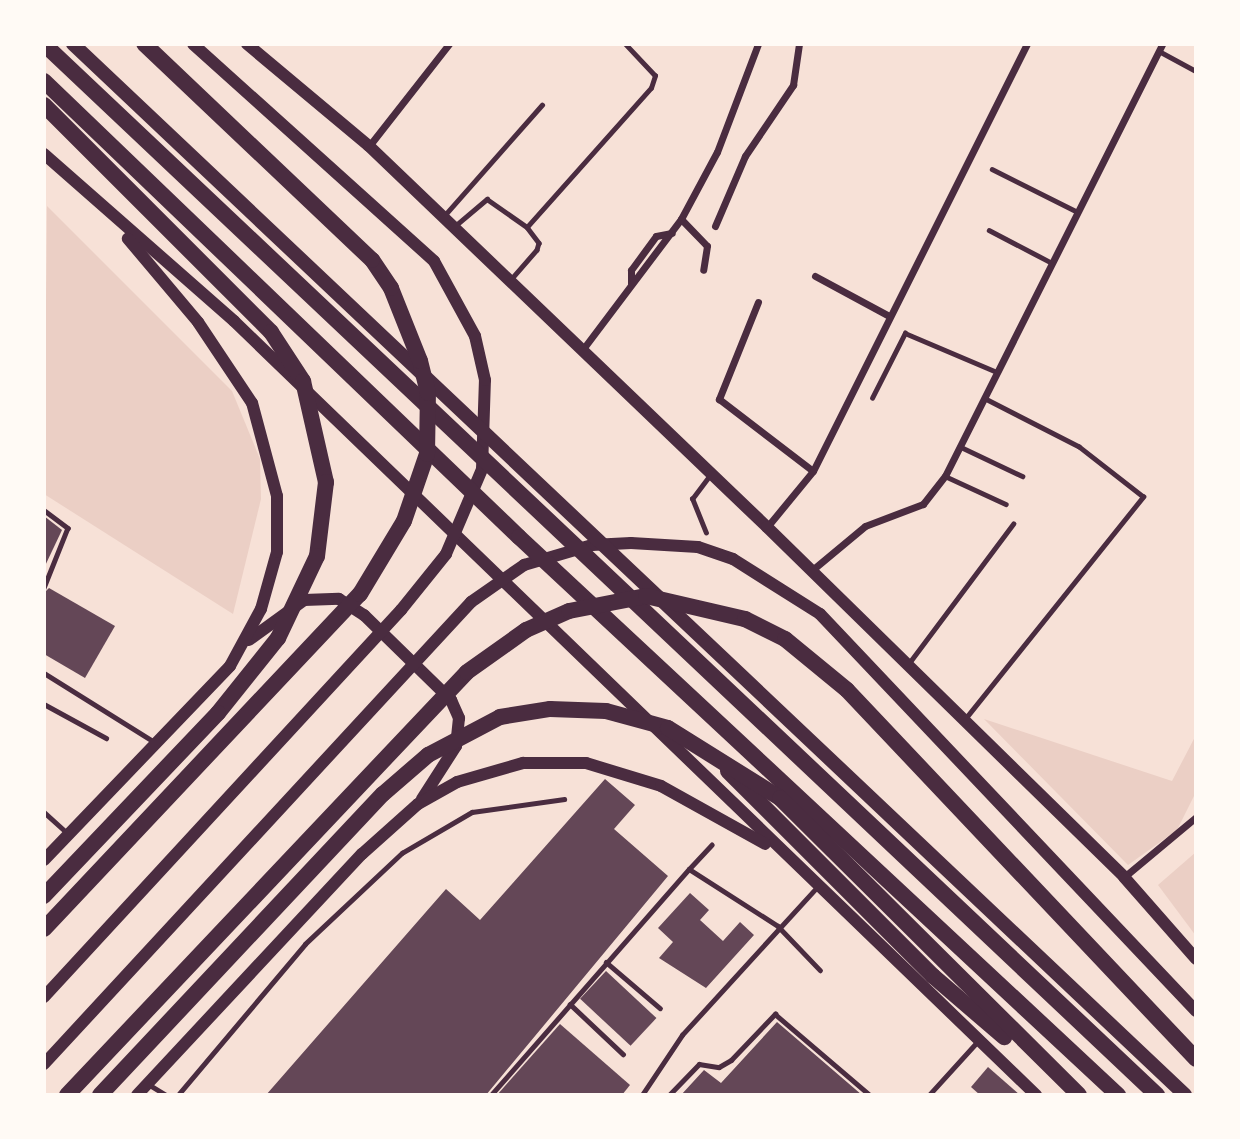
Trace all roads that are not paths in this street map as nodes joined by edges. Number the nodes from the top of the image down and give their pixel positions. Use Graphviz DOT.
graph roads {
  1 [pos="44,44"];
  2 [pos="73,44"];
  3 [pos="144,44"];
  4 [pos="193,44"];
  5 [pos="247,44"];
  6 [pos="449,44"];
  7 [pos="625,44"];
  8 [pos="758,44"];
  9 [pos="799,44"];
  10 [pos="1027,44"];
  11 [pos="1161,47"];
  12 [pos="1196,71"];
  13 [pos="44,83"];
  14 [pos="44,105"];
  15 [pos="542,105"];
  16 [pos="369,146"];
  17 [pos="44,154"];
  18 [pos="992,169"];
  19 [pos="1078,212"];
  20 [pos="105,213"];
  21 [pos="443,217"];
  22 [pos="681,219"];
  23 [pos="715,226"];
  24 [pos="454,227"];
  25 [pos="527,227"];
  26 [pos="989,230"];
  27 [pos="673,233"];
  28 [pos="1052,262"];
  29 [pos="703,270"];
  30 [pos="815,276"];
  31 [pos="510,281"];
  32 [pos="631,283"];
  33 [pos="758,302"];
  34 [pos="889,316"];
  35 [pos="583,349"];
  36 [pos="998,372"];
  37 [pos="872,398"];
  38 [pos="985,399"];
  39 [pos="961,447"];
  40 [pos="813,471"];
  41 [pos="711,474"];
  42 [pos="944,476"];
  43 [pos="1022,476"];
  44 [pos="1006,504"];
  45 [pos="44,510"];
  46 [pos="1013,524"];
  47 [pos="767,527"];
  48 [pos="706,533"];
  49 [pos="811,570"];
  50 [pos="44,587"];
  51 [pos="246,643"];
  52 [pos="907,666"];
  53 [pos="44,673"];
  54 [pos="44,704"];
  55 [pos="962,722"];
  56 [pos="106,738"];
  57 [pos="156,743"];
  58 [pos="564,799"];
  59 [pos="418,804"];
  60 [pos="44,811"];
  61 [pos="1196,817"];
  62 [pos="68,833"];
  63 [pos="711,845"];
  64 [pos="781,853"];
  65 [pos="44,860"];
  66 [pos="689,869"];
  67 [pos="1124,877"];
  68 [pos="816,888"];
  69 [pos="44,896"];
  70 [pos="778,926"];
  71 [pos="44,929"];
  72 [pos="1196,959"];
  73 [pos="606,962"];
  74 [pos="820,970"];
  75 [pos="44,997"];
  76 [pos="570,1004"];
  77 [pos="660,1009"];
  78 [pos="1196,1011"];
  79 [pos="977,1042"];
  80 [pos="623,1054"];
  81 [pos="1196,1059"];
  82 [pos="44,1065"];
  83 [pos="148,1083"];
  84 [pos="67,1095"];
  85 [pos="100,1095"];
  86 [pos="137,1095"];
  87 [pos="166,1095"];
  88 [pos="178,1095"];
  89 [pos="491,1095"];
  90 [pos="642,1095"];
  91 [pos="669,1095"];
  92 [pos="870,1095"];
  93 [pos="929,1095"];
  94 [pos="1036,1095"];
  95 [pos="1078,1095"];
  96 [pos="1112,1095"];
  97 [pos="1118,1095"];
  98 [pos="1157,1095"];
  99 [pos="1185,1095"];
  1 -- 98 [label="highway"];
  2 -- 99 [label="highway"];
  3 -- 71 [label="highway"];
  4 -- 75 [label="main road"];
  5 -- 16 [label="main road"];
  6 -- 16 [label="street"];
  7 -- 25 [label="lane"];
  8 -- 22 [label="street"];
  9 -- 23 [label="street"];
  10 -- 34 [label="street"];
  11 -- 12 [label="lane"];
  11 -- 19 [label="street"];
  13 -- 96 [label="highway"];
  13 -- 97 [label="highway"];
  14 -- 69 [label="highway"];
  15 -- 21 [label="lane"];
  16 -- 21 [label="main road"];
  17 -- 20 [label="main road"];
  18 -- 19 [label="lane"];
  19 -- 28 [label="street"];
  20 -- 51 [label="main road"];
  20 -- 64 [label="main road"];
  21 -- 24 [label="main road"];
  22 -- 27 [label="street"];
  22 -- 29 [label="street"];
  24 -- 25 [label="lane"];
  24 -- 31 [label="main road"];
  25 -- 31 [label="lane"];
  26 -- 28 [label="lane"];
  27 -- 32 [label="street"];
  27 -- 32 [label="street"];
  28 -- 36 [label="street"];
  30 -- 34 [label="street"];
  31 -- 35 [label="main road"];
  32 -- 35 [label="street"];
  33 -- 40 [label="street"];
  34 -- 40 [label="street"];
  35 -- 41 [label="main road"];
  36 -- 37 [label="lane"];
  36 -- 38 [label="street"];
  38 -- 39 [label="street"];
  38 -- 55 [label="lane"];
  39 -- 42 [label="street"];
  39 -- 43 [label="lane"];
  40 -- 47 [label="street"];
  41 -- 47 [label="main road"];
  41 -- 48 [label="lane"];
  42 -- 44 [label="lane"];
  42 -- 49 [label="street"];
  45 -- 50 [label="lane"];
  46 -- 52 [label="lane"];
  47 -- 49 [label="main road"];
  49 -- 52 [label="main road"];
  51 -- 57 [label="main road"];
  51 -- 59 [label="main road"];
  52 -- 55 [label="main road"];
  53 -- 57 [label="lane"];
  54 -- 56 [label="lane"];
  55 -- 67 [label="main road"];
  57 -- 62 [label="main road"];
  58 -- 88 [label="lane"];
  59 -- 64 [label="main road"];
  59 -- 83 [label="main road"];
  60 -- 62 [label="lane"];
  61 -- 67 [label="street"];
  62 -- 65 [label="main road"];
  63 -- 66 [label="lane"];
  64 -- 68 [label="main road"];
  66 -- 70 [label="lane"];
  66 -- 73 [label="lane"];
  67 -- 72 [label="main road"];
  68 -- 70 [label="lane"];
  68 -- 79 [label="main road"];
  70 -- 74 [label="lane"];
  70 -- 90 [label="lane"];
  73 -- 76 [label="lane"];
  73 -- 77 [label="lane"];
  76 -- 80 [label="lane"];
  76 -- 89 [label="lane"];
  78 -- 82 [label="main road"];
  79 -- 93 [label="lane"];
  79 -- 94 [label="main road"];
  81 -- 84 [label="highway"];
  83 -- 86 [label="main road"];
  83 -- 87 [label="lane"];
  85 -- 95 [label="highway"];
  91 -- 92 [label="lane"];
}
